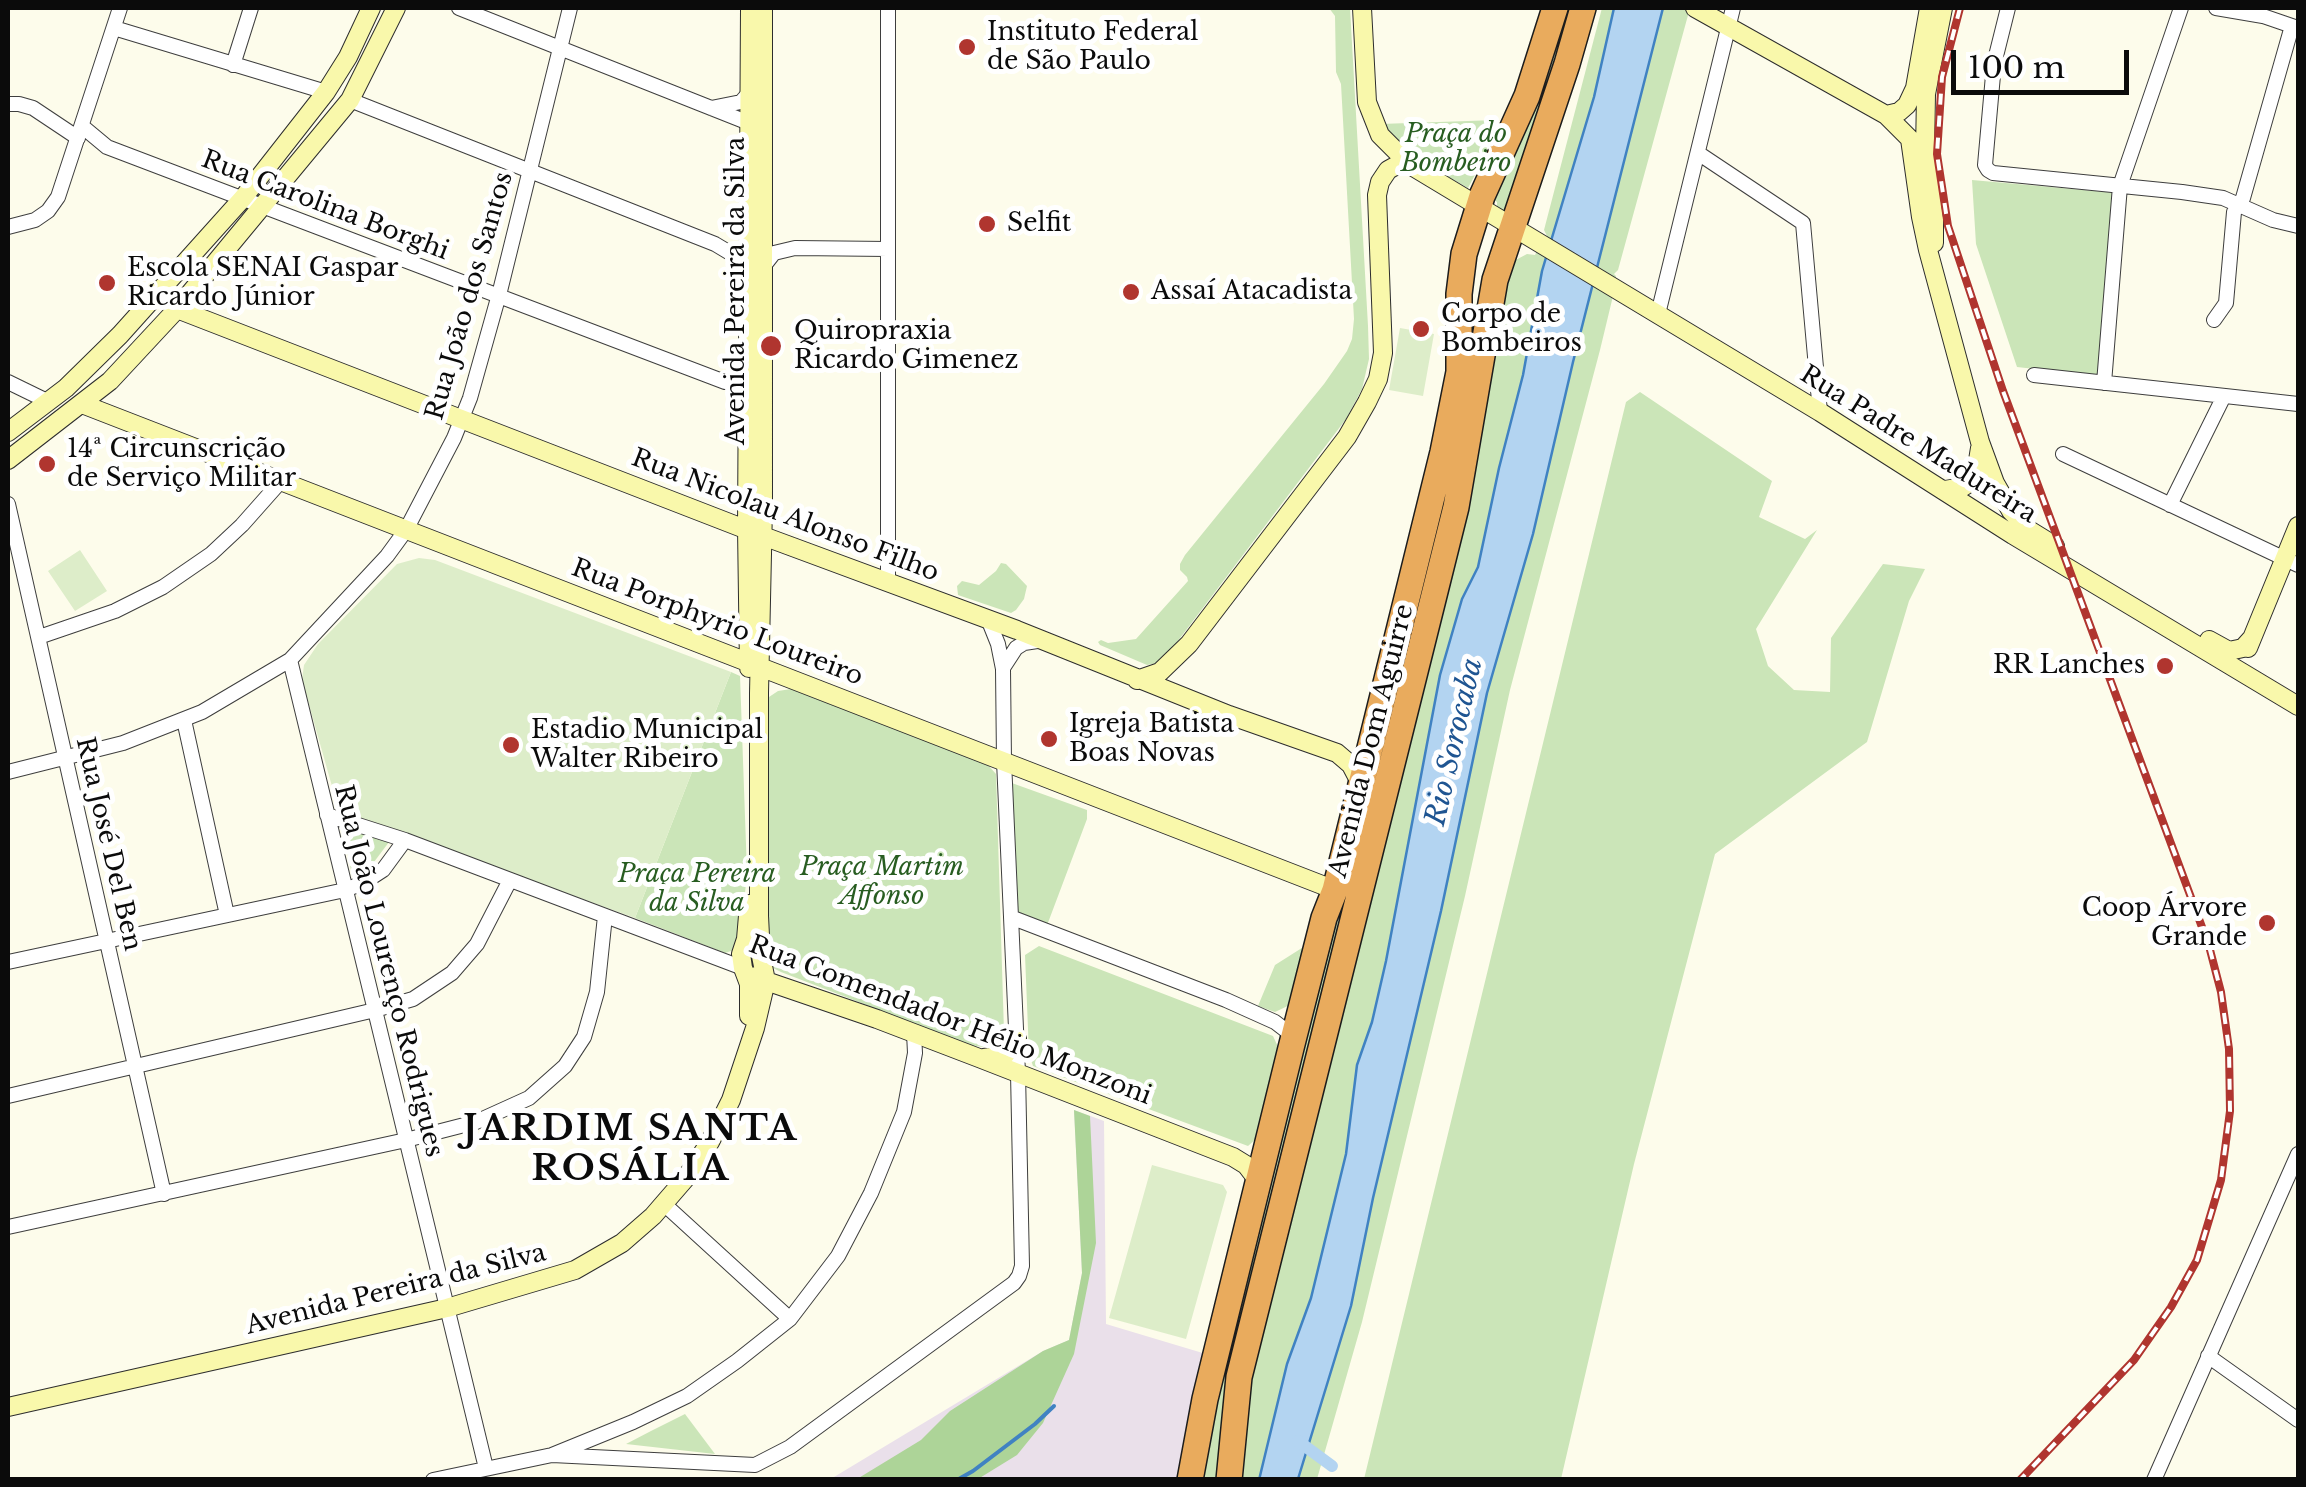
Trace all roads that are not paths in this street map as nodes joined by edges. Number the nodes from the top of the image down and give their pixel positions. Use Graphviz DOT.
graph roads {
  1 [pos="120,8"];
  2 [pos="251,8"];
  3 [pos="371,8"];
  4 [pos="396,8"];
  5 [pos="459,8"];
  6 [pos="570,8"];
  7 [pos="750,8"];
  8 [pos="762,8"];
  9 [pos="888,8"];
  10 [pos="1362,8"];
  11 [pos="1555,8"];
  12 [pos="1583,8"];
  13 [pos="1695,8"];
  14 [pos="1929,8"];
  15 [pos="1943,8"];
  16 [pos="2008,8"];
  17 [pos="2181,8"];
  18 [pos="2216,8"];
  19 [pos="1731,17"];
  20 [pos="2295,27"];
  21 [pos="114,28"];
  22 [pos="560,48"];
  23 [pos="233,65"];
  24 [pos="326,92"];
  25 [pos="748,93"];
  26 [pos="350,100"];
  27 [pos="8,104"];
  28 [pos="710,108"];
  29 [pos="1886,115"];
  30 [pos="749,123"];
  31 [pos="79,138"];
  32 [pos="1698,153"];
  33 [pos="1410,165"];
  34 [pos="528,171"];
  35 [pos="2120,186"];
  36 [pos="243,198"];
  37 [pos="2238,204"];
  38 [pos="263,206"];
  39 [pos="1478,207"];
  40 [pos="2298,226"];
  41 [pos="8,227"];
  42 [pos="1517,230"];
  43 [pos="756,235"];
  44 [pos="715,244"];
  45 [pos="795,248"];
  46 [pos="888,248"];
  47 [pos="757,266"];
  48 [pos="1935,274"];
  49 [pos="499,296"];
  50 [pos="177,309"];
  51 [pos="1658,314"];
  52 [pos="2214,320"];
  53 [pos="749,368"];
  54 [pos="2034,375"];
  55 [pos="8,382"];
  56 [pos="2104,383"];
  57 [pos="2224,396"];
  58 [pos="50,402"];
  59 [pos="82,404"];
  60 [pos="2298,404"];
  61 [pos="1820,412"];
  62 [pos="462,418"];
  63 [pos="8,432"];
  64 [pos="1980,442"];
  65 [pos="2063,454"];
  66 [pos="8,460"];
  67 [pos="281,480"];
  68 [pos="1945,490"];
  69 [pos="8,504"];
  70 [pos="2170,506"];
  71 [pos="2298,526"];
  72 [pos="406,530"];
  73 [pos="755,532"];
  74 [pos="787,544"];
  75 [pos="762,560"];
  76 [pos="2291,562"];
  77 [pos="888,581"];
  78 [pos="988,618"];
  79 [pos="1017,630"];
  80 [pos="39,637"];
  81 [pos="2252,638"];
  82 [pos="1044,640"];
  83 [pos="290,660"];
  84 [pos="755,664"];
  85 [pos="1002,669"];
  86 [pos="2250,678"];
  87 [pos="1138,680"];
  88 [pos="2298,706"];
  89 [pos="184,720"];
  90 [pos="66,758"];
  91 [pos="1004,761"];
  92 [pos="8,772"];
  93 [pos="1361,784"];
  94 [pos="327,814"];
  95 [pos="405,840"];
  96 [pos="510,880"];
  97 [pos="345,890"];
  98 [pos="1334,890"];
  99 [pos="227,915"];
  100 [pos="606,916"];
  101 [pos="1012,918"];
  102 [pos="1054,934"];
  103 [pos="107,941"];
  104 [pos="8,962"];
  105 [pos="1014,962"];
  106 [pos="743,968"];
  107 [pos="775,984"];
  108 [pos="1302,1007"];
  109 [pos="1331,1008"];
  110 [pos="375,1010"];
  111 [pos="1275,1022"];
  112 [pos="914,1033"];
  113 [pos="1017,1039"];
  114 [pos="1292,1048"];
  115 [pos="747,1051"];
  116 [pos="979,1058"];
  117 [pos="136,1066"];
  118 [pos="1018,1073"];
  119 [pos="8,1096"];
  120 [pos="406,1140"];
  121 [pos="2297,1160"];
  122 [pos="1258,1188"];
  123 [pos="164,1194"];
  124 [pos="664,1204"];
  125 [pos="8,1228"];
  126 [pos="448,1308"];
  127 [pos="790,1318"];
  128 [pos="2208,1356"];
  129 [pos="8,1407"];
  130 [pos="2298,1420"];
  131 [pos="623,1426"];
  132 [pos="552,1455"];
  133 [pos="621,1458"];
  134 [pos="486,1468"];
  135 [pos="433,1480"];
  136 [pos="1190,1480"];
  137 [pos="1229,1480"];
  138 [pos="2154,1480"];
  1 -- 21 [label="street"];
  2 -- 23 [label="street"];
  3 -- 24 [label="main road"];
  4 -- 26 [label="main road"];
  5 -- 22 [label="street"];
  6 -- 22 [label="street, Rua João dos Santos"];
  7 -- 25 [label="main road, Avenida Pereira da Silva"];
  8 -- 43 [label="main road, Avenida Pereira da Silva"];
  9 -- 46 [label="street"];
  10 -- 33 [label="main road"];
  11 -- 39 [label="highway, Avenida Dom Aguirre"];
  12 -- 42 [label="highway, Avenida Dom Aguirre"];
  13 -- 19 [label="main road"];
  14 -- 29 [label="main road"];
  15 -- 48 [label="main road"];
  16 -- 35 [label="street"];
  17 -- 35 [label="street"];
  18 -- 20 [label="street"];
  19 -- 29 [label="main road"];
  19 -- 32 [label="street"];
  20 -- 37 [label="street"];
  21 -- 23 [label="street"];
  21 -- 31 [label="street"];
  22 -- 28 [label="street"];
  22 -- 34 [label="street, Rua João dos Santos"];
  23 -- 24 [label="street"];
  24 -- 36 [label="main road"];
  25 -- 28 [label="street"];
  25 -- 30 [label="main road, Avenida Pereira da Silva"];
  26 -- 34 [label="street"];
  26 -- 38 [label="main road"];
  27 -- 31 [label="street"];
  28 -- 30 [label="street"];
  29 -- 48 [label="main road"];
  30 -- 43 [label="main road, Avenida Pereira da Silva"];
  31 -- 36 [label="street, Rua Carolina Borghi"];
  31 -- 41 [label="street"];
  32 -- 51 [label="street"];
  32 -- 61 [label="street"];
  33 -- 39 [label="main road"];
  33 -- 87 [label="main road"];
  34 -- 44 [label="street"];
  34 -- 49 [label="street, Rua João dos Santos"];
  35 -- 37 [label="street"];
  35 -- 56 [label="street"];
  36 -- 38 [label="street, Rua Carolina Borghi"];
  36 -- 58 [label="main road"];
  37 -- 40 [label="street"];
  37 -- 52 [label="street"];
  38 -- 49 [label="street, Rua Carolina Borghi"];
  38 -- 50 [label="main road"];
  39 -- 42 [label="main road"];
  39 -- 93 [label="highway, Avenida Dom Aguirre"];
  42 -- 51 [label="main road, Rua Padre Madureira"];
  42 -- 109 [label="highway, Avenida Dom Aguirre"];
  43 -- 44 [label="street"];
  43 -- 45 [label="street"];
  43 -- 47 [label="main road, Avenida Pereira da Silva"];
  44 -- 47 [label="street"];
  45 -- 46 [label="street"];
  45 -- 47 [label="street"];
  46 -- 77 [label="street"];
  47 -- 53 [label="main road, Avenida Pereira da Silva"];
  47 -- 73 [label="main road, Avenida Pereira da Silva"];
  48 -- 64 [label="main road"];
  49 -- 53 [label="street, Rua Carolina Borghi"];
  49 -- 62 [label="street, Rua João dos Santos"];
  50 -- 59 [label="main road"];
  50 -- 62 [label="main road, Rua Nicolau Alonso Filho"];
  51 -- 61 [label="main road, Rua Padre Madureira"];
  53 -- 73 [label="main road, Avenida Pereira da Silva"];
  54 -- 56 [label="street"];
  55 -- 58 [label="street"];
  56 -- 57 [label="street"];
  57 -- 60 [label="street"];
  57 -- 70 [label="street"];
  58 -- 63 [label="main road"];
  59 -- 66 [label="main road"];
  59 -- 67 [label="main road, Rua Porphyrio Loureiro"];
  61 -- 68 [label="main road, Rua Padre Madureira"];
  62 -- 72 [label="street, Rua João dos Santos"];
  62 -- 73 [label="main road, Rua Nicolau Alonso Filho"];
  64 -- 68 [label="main road"];
  64 -- 81 [label="main road, Rua Padre Madureira"];
  65 -- 70 [label="street"];
  67 -- 72 [label="main road, Rua Porphyrio Loureiro"];
  67 -- 80 [label="street"];
  68 -- 86 [label="main road, Rua Padre Madureira"];
  69 -- 80 [label="street, Rua José Del Ben"];
  70 -- 76 [label="street"];
  71 -- 76 [label="main road"];
  72 -- 83 [label="street, Rua João dos Santos"];
  72 -- 84 [label="main road, Rua Porphyrio Loureiro"];
  73 -- 74 [label="main road, Rua Nicolau Alonso Filho"];
  73 -- 75 [label="main road, Avenida Pereira da Silva"];
  73 -- 84 [label="main road, Avenida Pereira da Silva"];
  74 -- 75 [label="main road"];
  74 -- 77 [label="main road, Rua Nicolau Alonso Filho"];
  75 -- 84 [label="main road, Avenida Pereira da Silva"];
  76 -- 81 [label="main road"];
  77 -- 78 [label="main road, Rua Nicolau Alonso Filho"];
  78 -- 79 [label="main road, Rua Nicolau Alonso Filho"];
  78 -- 85 [label="street"];
  79 -- 82 [label="main road, Rua Nicolau Alonso Filho"];
  79 -- 85 [label="street"];
  80 -- 90 [label="street, Rua José Del Ben"];
  81 -- 86 [label="main road"];
  82 -- 85 [label="street"];
  82 -- 87 [label="main road, Rua Nicolau Alonso Filho"];
  83 -- 89 [label="street, Rua João dos Santos"];
  83 -- 94 [label="street, Rua João Lourenço Rodrigues"];
  84 -- 91 [label="main road, Rua Porphyrio Loureiro"];
  84 -- 106 [label="main road, Avenida Pereira da Silva"];
  84 -- 107 [label="main road, Avenida Pereira da Silva"];
  85 -- 91 [label="street"];
  86 -- 88 [label="main road, Rua Padre Madureira"];
  87 -- 93 [label="main road, Rua Nicolau Alonso Filho"];
  89 -- 90 [label="street, Rua João dos Santos"];
  89 -- 99 [label="street"];
  90 -- 92 [label="street, Rua João dos Santos"];
  90 -- 103 [label="street, Rua José Del Ben"];
  91 -- 98 [label="main road, Rua Porphyrio Loureiro"];
  91 -- 101 [label="street"];
  93 -- 98 [label="highway, Avenida Dom Aguirre"];
  94 -- 95 [label="street, Rua Comendador Hélio Monzoni"];
  94 -- 97 [label="street, Rua João Lourenço Rodrigues"];
  95 -- 96 [label="street, Rua Comendador Hélio Monzoni"];
  95 -- 97 [label="street"];
  96 -- 100 [label="street, Rua Comendador Hélio Monzoni"];
  96 -- 110 [label="street"];
  97 -- 99 [label="street"];
  97 -- 110 [label="street, Rua João Lourenço Rodrigues"];
  98 -- 108 [label="highway, Avenida Dom Aguirre"];
  98 -- 109 [label="highway"];
  99 -- 103 [label="street"];
  100 -- 106 [label="street, Rua Comendador Hélio Monzoni"];
  100 -- 120 [label="street"];
  101 -- 102 [label="street"];
  101 -- 105 [label="street"];
  102 -- 105 [label="street"];
  102 -- 111 [label="street"];
  103 -- 104 [label="street"];
  103 -- 117 [label="street, Rua José Del Ben"];
  105 -- 113 [label="street"];
  106 -- 107 [label="main road, Rua Comendador Hélio Monzoni"];
  106 -- 115 [label="main road, Avenida Pereira da Silva"];
  107 -- 112 [label="main road, Rua Comendador Hélio Monzoni"];
  107 -- 115 [label="main road, Avenida Pereira da Silva"];
  108 -- 111 [label="street"];
  108 -- 114 [label="highway, Avenida Dom Aguirre"];
  109 -- 137 [label="highway, Avenida Dom Aguirre"];
  110 -- 117 [label="street"];
  110 -- 120 [label="street, Rua João Lourenço Rodrigues"];
  111 -- 114 [label="street"];
  112 -- 116 [label="main road, Rua Comendador Hélio Monzoni"];
  112 -- 127 [label="street"];
  113 -- 116 [label="main road"];
  113 -- 118 [label="street"];
  114 -- 122 [label="highway, Avenida Dom Aguirre"];
  115 -- 124 [label="main road, Avenida Pereira da Silva"];
  116 -- 118 [label="main road, Rua Comendador Hélio Monzoni"];
  117 -- 119 [label="street"];
  117 -- 123 [label="street, Rua José Del Ben"];
  118 -- 122 [label="main road, Rua Comendador Hélio Monzoni"];
  118 -- 133 [label="street"];
  120 -- 123 [label="street"];
  120 -- 126 [label="street, Rua João Lourenço Rodrigues"];
  121 -- 128 [label="street"];
  122 -- 136 [label="highway, Avenida Dom Aguirre"];
  123 -- 125 [label="street"];
  124 -- 126 [label="main road, Avenida Pereira da Silva"];
  124 -- 127 [label="street"];
  126 -- 129 [label="main road, Avenida Pereira da Silva"];
  126 -- 134 [label="street, Rua João Lourenço Rodrigues"];
  127 -- 131 [label="street"];
  128 -- 130 [label="street"];
  128 -- 138 [label="street"];
  131 -- 132 [label="street"];
  131 -- 133 [label="street"];
  132 -- 133 [label="street"];
  132 -- 134 [label="street"];
  134 -- 135 [label="street"];
}
